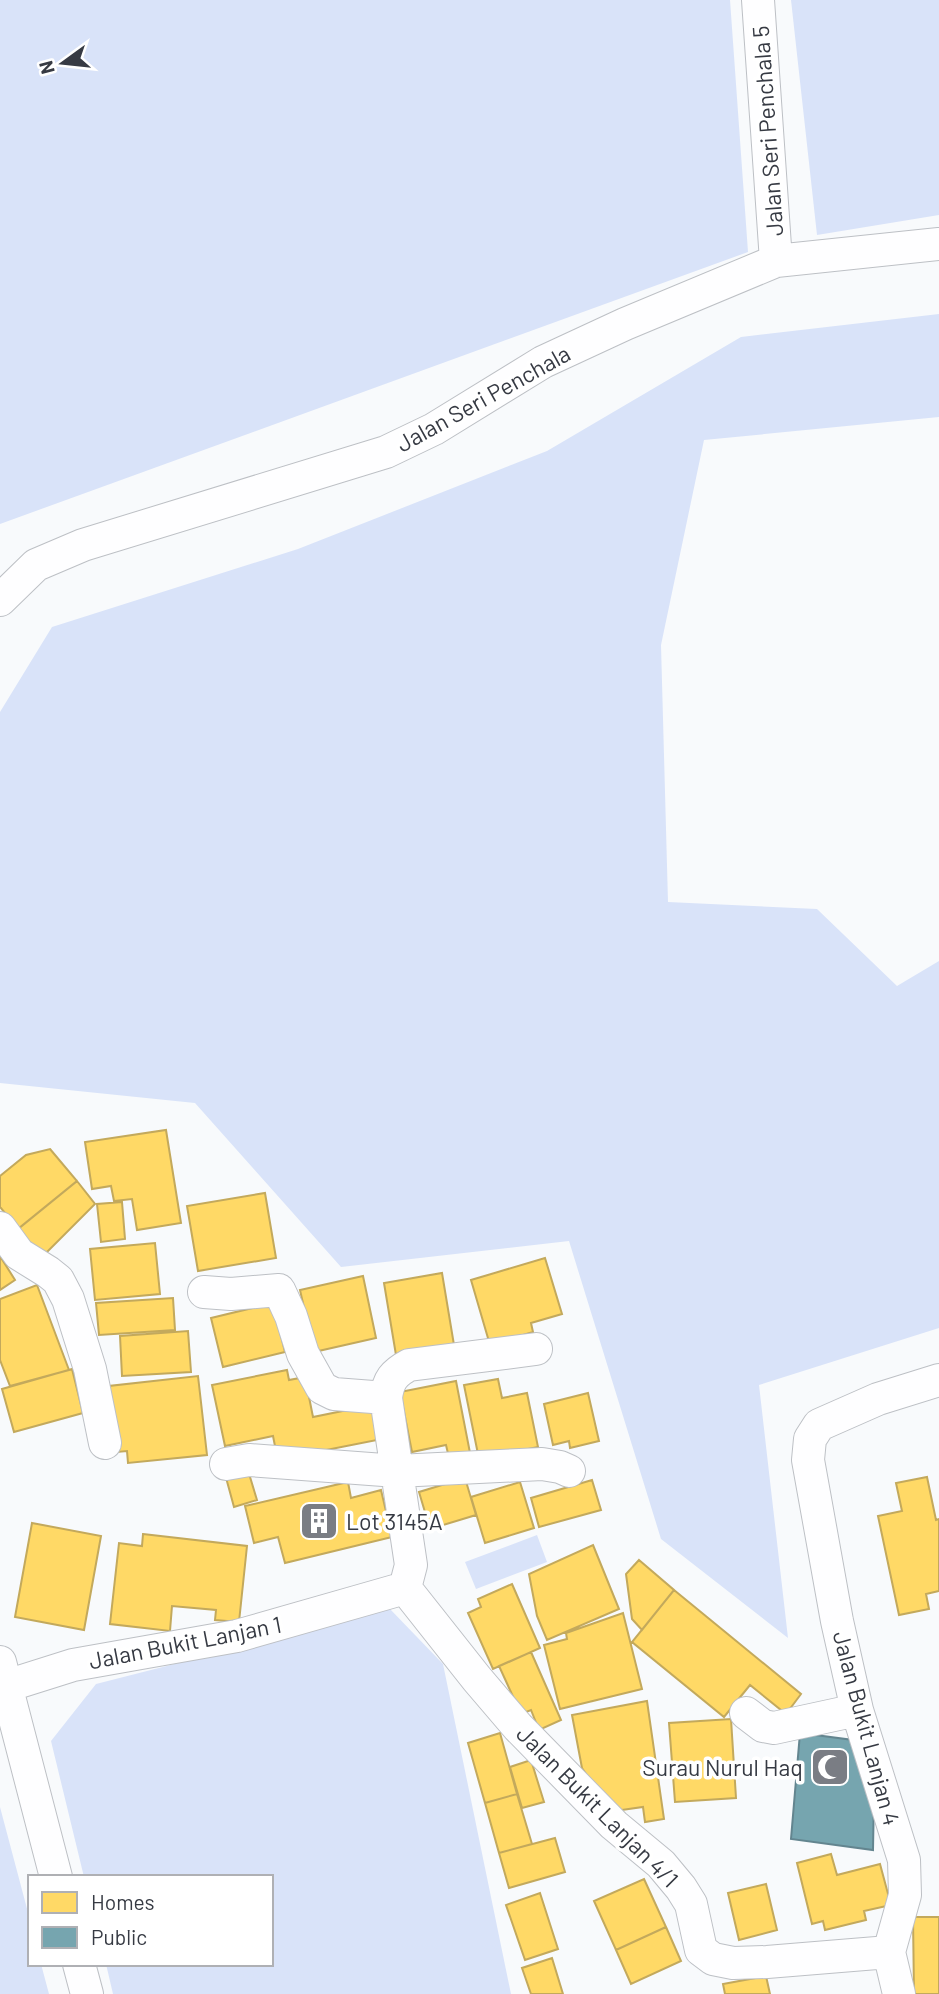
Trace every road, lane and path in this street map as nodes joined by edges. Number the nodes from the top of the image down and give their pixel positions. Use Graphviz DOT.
graph roads {
  1 [pos="758,0"];
  2 [pos="939,244"];
  3 [pos="776,261"];
  4 [pos="0,600"];
  5 [pos="0,1228"];
  6 [pos="204,1292"];
  7 [pos="536,1349"];
  8 [pos="939,1380"];
  9 [pos="386,1398"];
  10 [pos="105,1443"];
  11 [pos="226,1464"];
  12 [pos="397,1471"];
  13 [pos="569,1471"];
  14 [pos="405,1588"];
  15 [pos="2,1679"];
  16 [pos="857,1710"];
  17 [pos="746,1713"];
  18 [pos="55,1875"];
  19 [pos="889,1952"];
  20 [pos="80,1966"];
  21 [pos="87,1994"];
  22 [pos="899,1994"];
  1 -- 3 [label="street, Jalan Seri Penchala 5"];
  2 -- 3 [label="street, Jalan Seri Penchala"];
  3 -- 4 [label="street, Jalan Seri Penchala"];
  5 -- 10 [label="street"];
  6 -- 9 [label="street"];
  7 -- 9 [label="street"];
  8 -- 16 [label="street, Jalan Bukit Lanjan 4"];
  9 -- 12 [label="street"];
  11 -- 12 [label="street"];
  12 -- 13 [label="street"];
  12 -- 14 [label="street"];
  14 -- 15 [label="street, Jalan Bukit Lanjan 1"];
  14 -- 19 [label="street, Jalan Bukit Lanjan 4/1"];
  15 -- 18 [label="street"];
  16 -- 17 [label="street"];
  16 -- 19 [label="street, Jalan Bukit Lanjan 4"];
  19 -- 22 [label="street, Jalan Bukit Lanjan 4"];
  20 -- 21 [label="street"];
}
